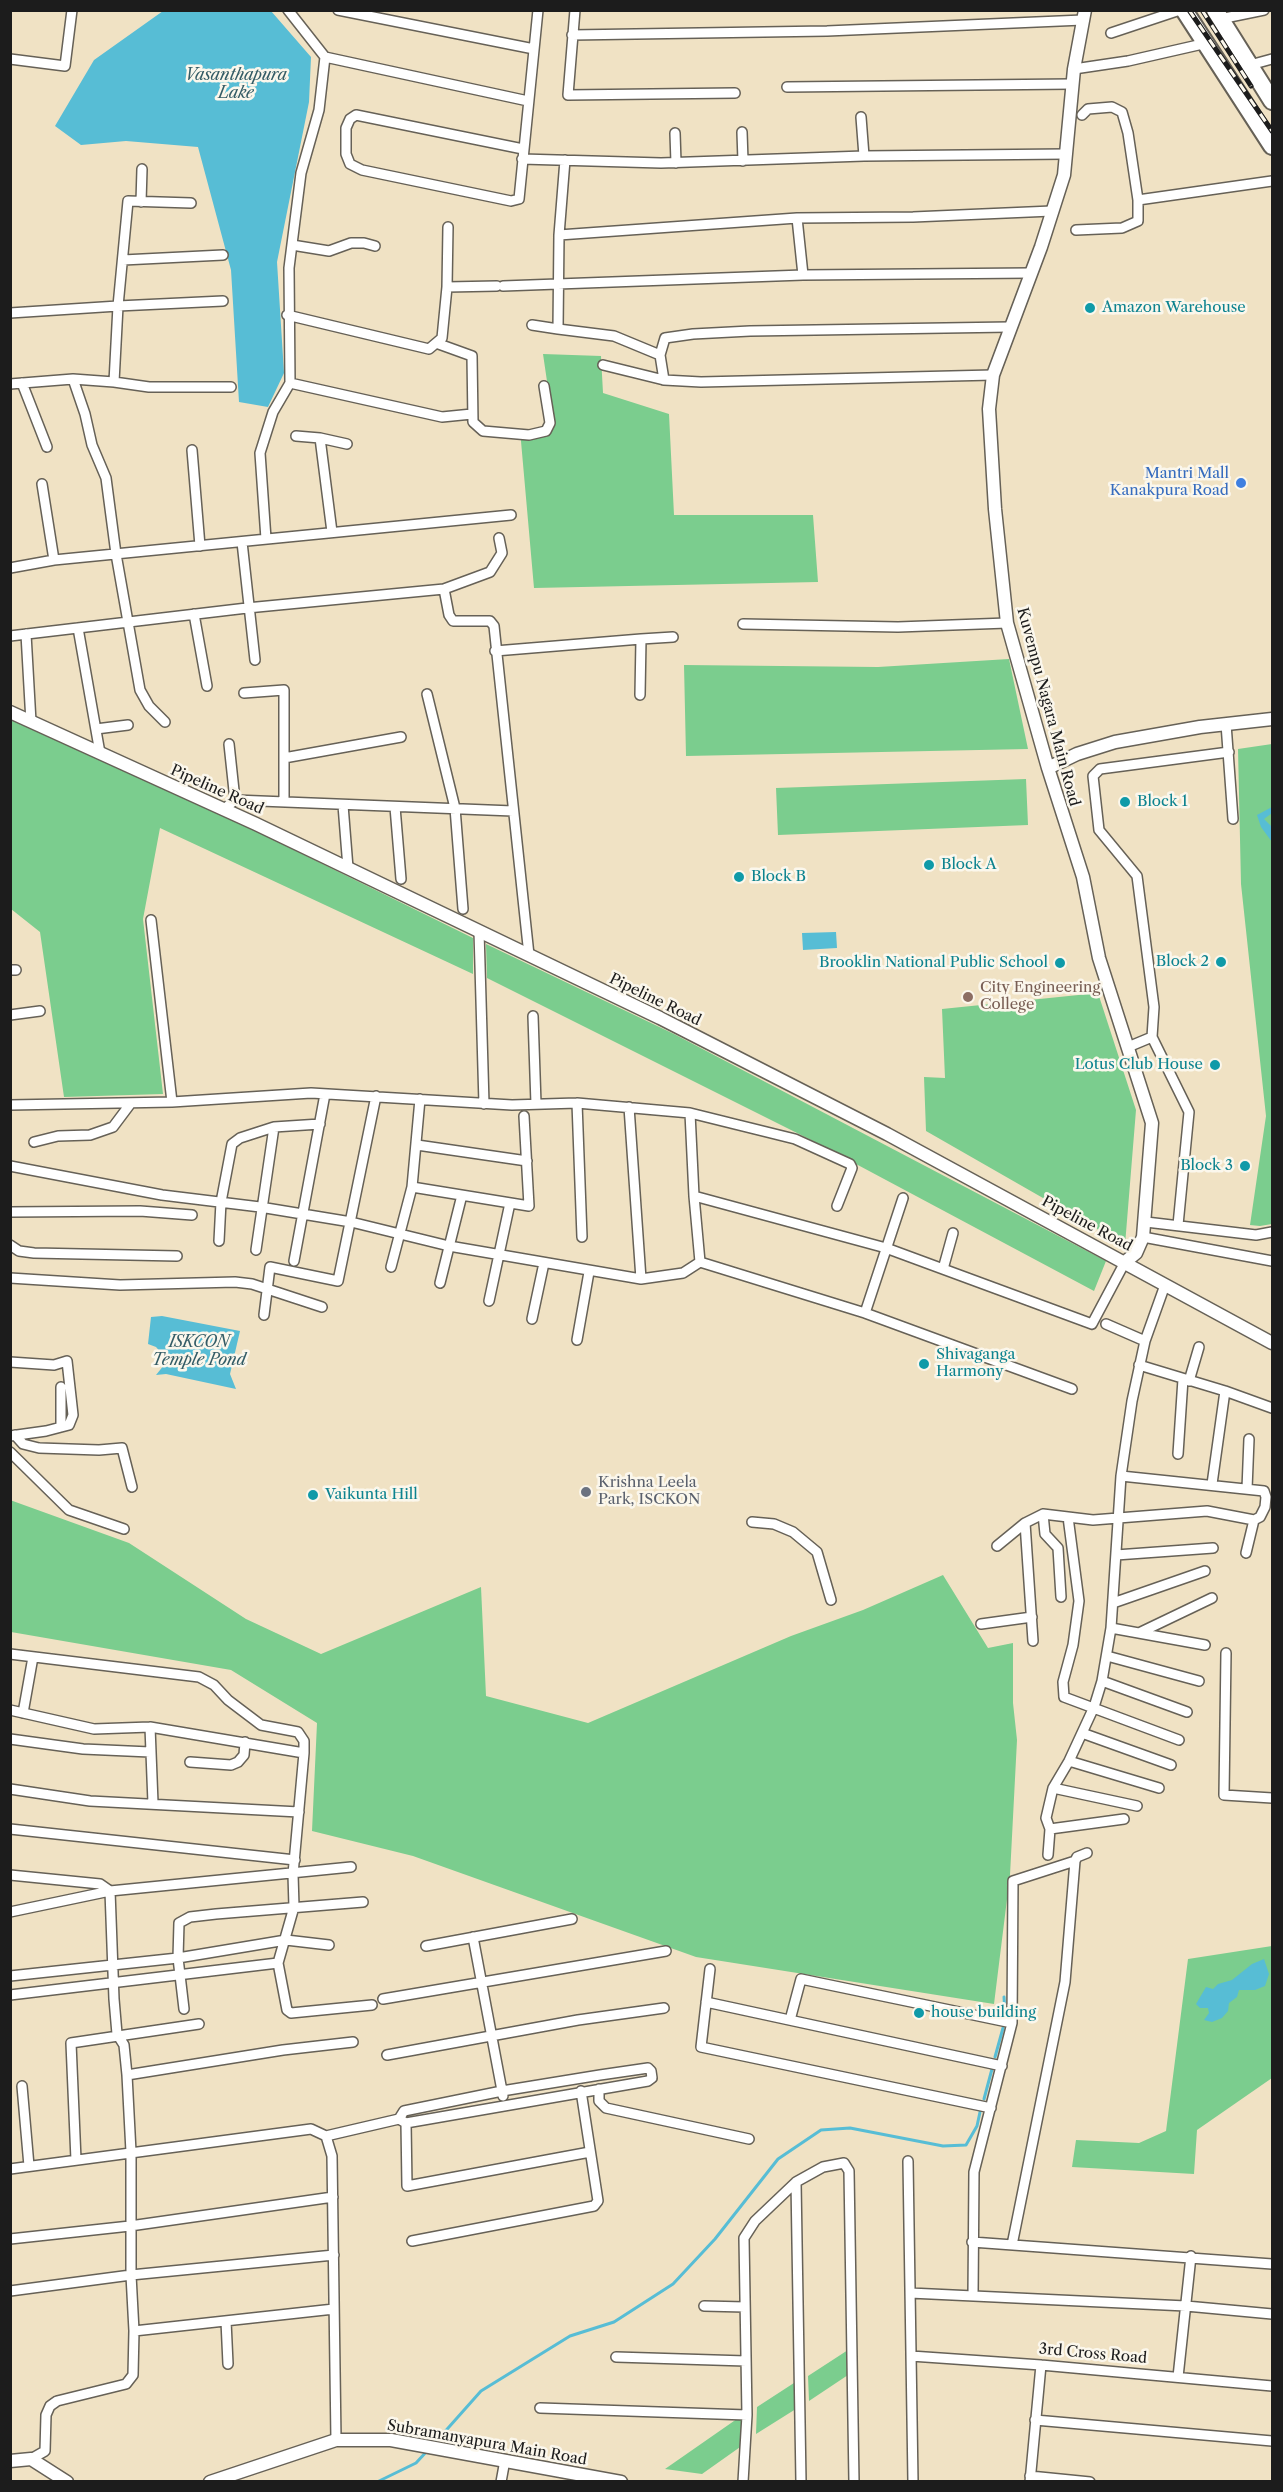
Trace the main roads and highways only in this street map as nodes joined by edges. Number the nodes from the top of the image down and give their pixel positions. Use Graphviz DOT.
graph roads {
  1 [pos="1182,10"];
  2 [pos="1218,15"];
  3 [pos="1272,101"];
  4 [pos="1267,127"];
  5 [pos="1272,146"];
  1 -- 4 [label="highway"];
  2 -- 3 [label="highway"];
  4 -- 5 [label="highway"];
}
